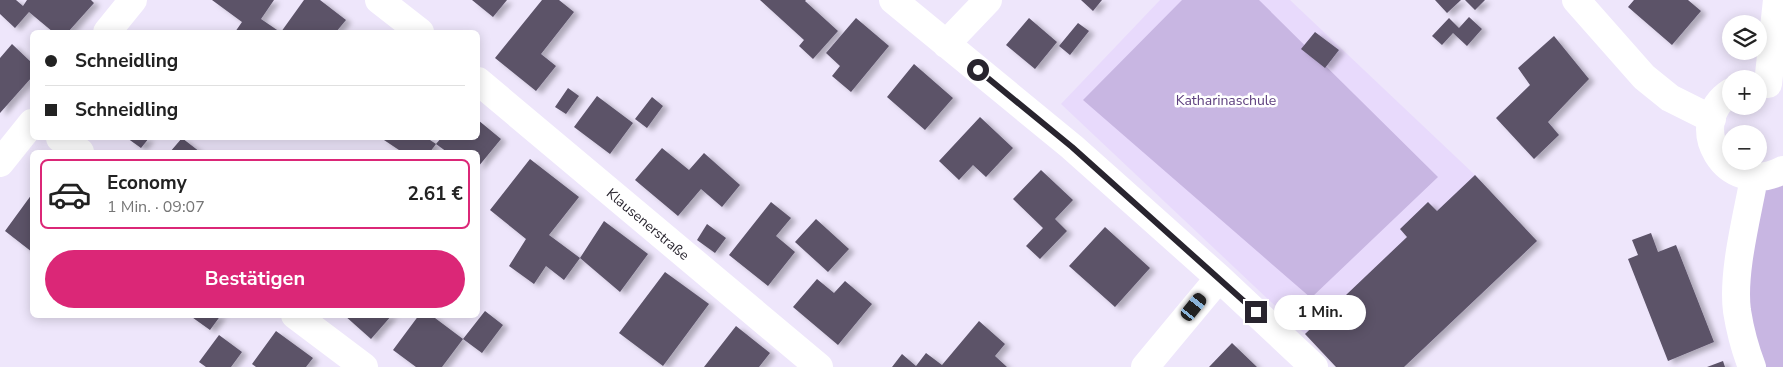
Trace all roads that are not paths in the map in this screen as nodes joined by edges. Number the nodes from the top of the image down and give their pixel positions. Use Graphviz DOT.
graph roads {
  1 [pos="134,0"];
  2 [pos="379,0"];
  3 [pos="893,0"];
  4 [pos="988,0"];
  5 [pos="1576,0"];
  6 [pos="1777,0"];
  7 [pos="413,17"];
  8 [pos="109,30"];
  9 [pos="946,44"];
  10 [pos="480,83"];
  11 [pos="1770,86"];
  12 [pos="1722,101"];
  13 [pos="1712,119"];
  14 [pos="30,126"];
  15 [pos="63,140"];
  16 [pos="77,150"];
  17 [pos="0,163"];
  18 [pos="1783,170"];
  19 [pos="1754,178"];
  20 [pos="1219,278"];
  21 [pos="300,318"];
  22 [pos="364,367"];
  23 [pos="819,367"];
  24 [pos="1145,367"];
  25 [pos="1314,367"];
  26 [pos="1752,367"];
  1 -- 8 [label="street"];
  2 -- 7 [label="street"];
  3 -- 9 [label="street"];
  4 -- 9 [label="street"];
  5 -- 13 [label="street"];
  6 -- 11 [label="street"];
  9 -- 20 [label="street"];
  10 -- 23 [label="street, Klausenerstraße"];
  12 -- 13 [label="street"];
  13 -- 19 [label="street"];
  14 -- 17 [label="street"];
  15 -- 16 [label="street"];
  18 -- 19 [label="street"];
  19 -- 26 [label="street"];
  20 -- 24 [label="street"];
  20 -- 25 [label="street"];
  21 -- 22 [label="street"];
}
